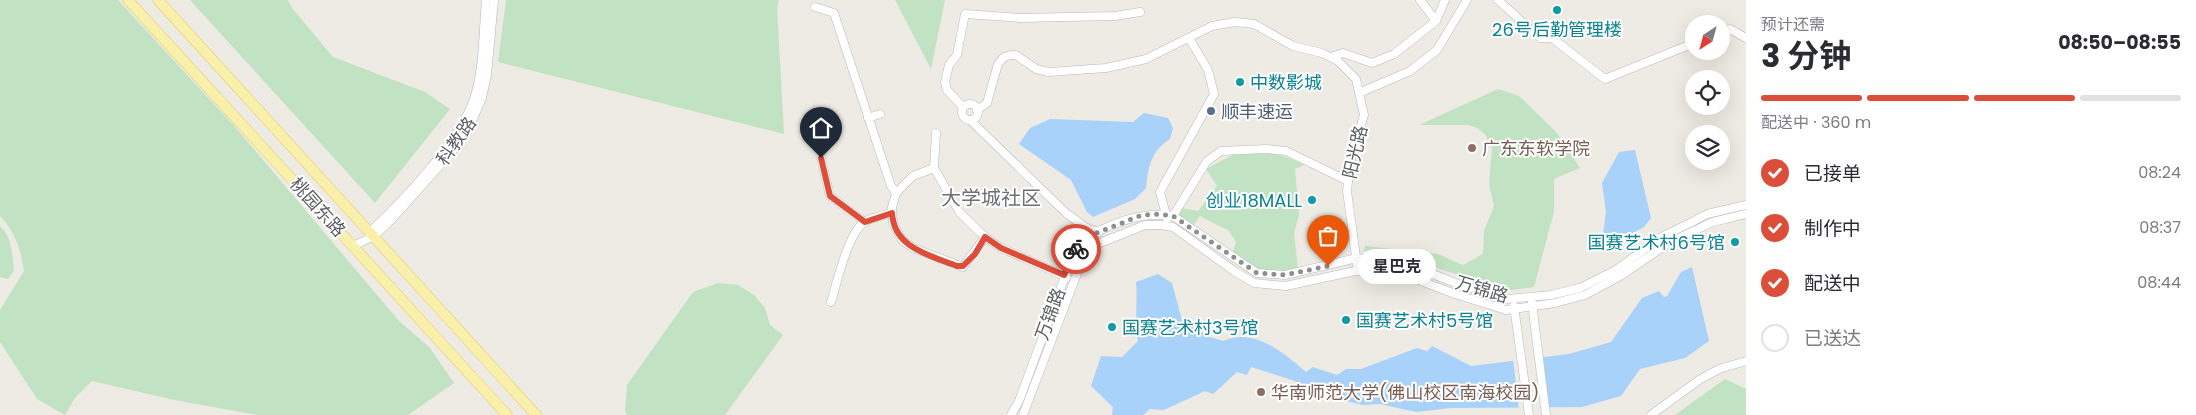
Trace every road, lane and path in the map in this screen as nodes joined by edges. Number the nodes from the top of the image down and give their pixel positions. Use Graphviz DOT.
graph roads {
  1 [pos="128,0"];
  2 [pos="158,0"];
  3 [pos="486,0"];
  4 [pos="494,0"];
  5 [pos="1420,0"];
  6 [pos="1445,0"];
  7 [pos="1467,0"];
  8 [pos="1498,0"];
  9 [pos="815,7"];
  10 [pos="1140,12"];
  11 [pos="1436,21"];
  12 [pos="1730,29"];
  13 [pos="1189,38"];
  14 [pos="1746,38"];
  15 [pos="1685,48"];
  16 [pos="1331,57"];
  17 [pos="1359,93"];
  18 [pos="964,107"];
  19 [pos="977,110"];
  20 [pos="880,114"];
  21 [pos="868,118"];
  22 [pos="970,120"];
  23 [pos="936,133"];
  24 [pos="821,158"];
  25 [pos="934,168"];
  26 [pos="1348,180"];
  27 [pos="896,193"];
  28 [pos="1746,205"];
  29 [pos="892,213"];
  30 [pos="1746,214"];
  31 [pos="1170,216"];
  32 [pos="865,222"];
  33 [pos="1166,226"];
  34 [pos="1099,232"];
  35 [pos="372,234"];
  36 [pos="985,237"];
  37 [pos="353,246"];
  38 [pos="1357,258"];
  39 [pos="1358,271"];
  40 [pos="1064,275"];
  41 [pos="1074,279"];
  42 [pos="1531,297"];
  43 [pos="1513,299"];
  44 [pos="831,302"];
  45 [pos="1532,306"];
  46 [pos="1514,309"];
  47 [pos="1746,361"];
  48 [pos="1528,412"];
  49 [pos="1546,412"];
  50 [pos="507,415"];
  51 [pos="536,415"];
  52 [pos="1011,415"];
  53 [pos="1023,415"];
  54 [pos="1650,415"];
  1 -- 37 [label="main road, 桃园东路"];
  2 -- 35 [label="main road, 桃园东路"];
  3 -- 35 [label="street, 科教路"];
  4 -- 35 [label="street, 科教路"];
  5 -- 11 [label="street"];
  6 -- 11 [label="street"];
  7 -- 17 [label="street"];
  8 -- 15 [label="street"];
  9 -- 21 [label="street"];
  10 -- 18 [label="street"];
  11 -- 16 [label="street"];
  12 -- 14 [label="street"];
  13 -- 16 [label="street"];
  13 -- 19 [label="street"];
  13 -- 31 [label="street"];
  16 -- 17 [label="street, 阳光路"];
  17 -- 26 [label="street, 阳光路"];
  18 -- 19 [label="street"];
  18 -- 22 [label="street"];
  19 -- 22 [label="street"];
  20 -- 21 [label="street"];
  21 -- 27 [label="street"];
  22 -- 34 [label="street"];
  23 -- 25 [label="street"];
  24 -- 32 [label="street"];
  25 -- 27 [label="street"];
  25 -- 36 [label="street"];
  26 -- 31 [label="street"];
  26 -- 38 [label="street, 阳光路"];
  27 -- 29 [label="street"];
  28 -- 42 [label="street, 万锦路"];
  29 -- 32 [label="street"];
  29 -- 36 [label="street"];
  30 -- 45 [label="street, 万锦路"];
  31 -- 33 [label="street"];
  31 -- 34 [label="street, 万锦路"];
  31 -- 38 [label="street, 万锦路"];
  32 -- 44 [label="street"];
  33 -- 39 [label="street, 万锦路"];
  33 -- 41 [label="street, 万锦路"];
  34 -- 40 [label="street, 万锦路"];
  35 -- 37 [label="street, 科教路"];
  35 -- 51 [label="main road, 桃园东路"];
  36 -- 40 [label="street"];
  37 -- 50 [label="main road, 桃园东路"];
  38 -- 39 [label="street, 阳光路"];
  38 -- 43 [label="street, 万锦路"];
  39 -- 46 [label="street, 万锦路"];
  40 -- 41 [label="street"];
  40 -- 52 [label="street, 万锦路"];
  41 -- 53 [label="street, 万锦路"];
  42 -- 43 [label="street, 万锦路"];
  42 -- 45 [label="street"];
  43 -- 46 [label="street"];
  45 -- 46 [label="street, 万锦路"];
  45 -- 49 [label="street"];
  46 -- 48 [label="street"];
  47 -- 54 [label="street"];
}
